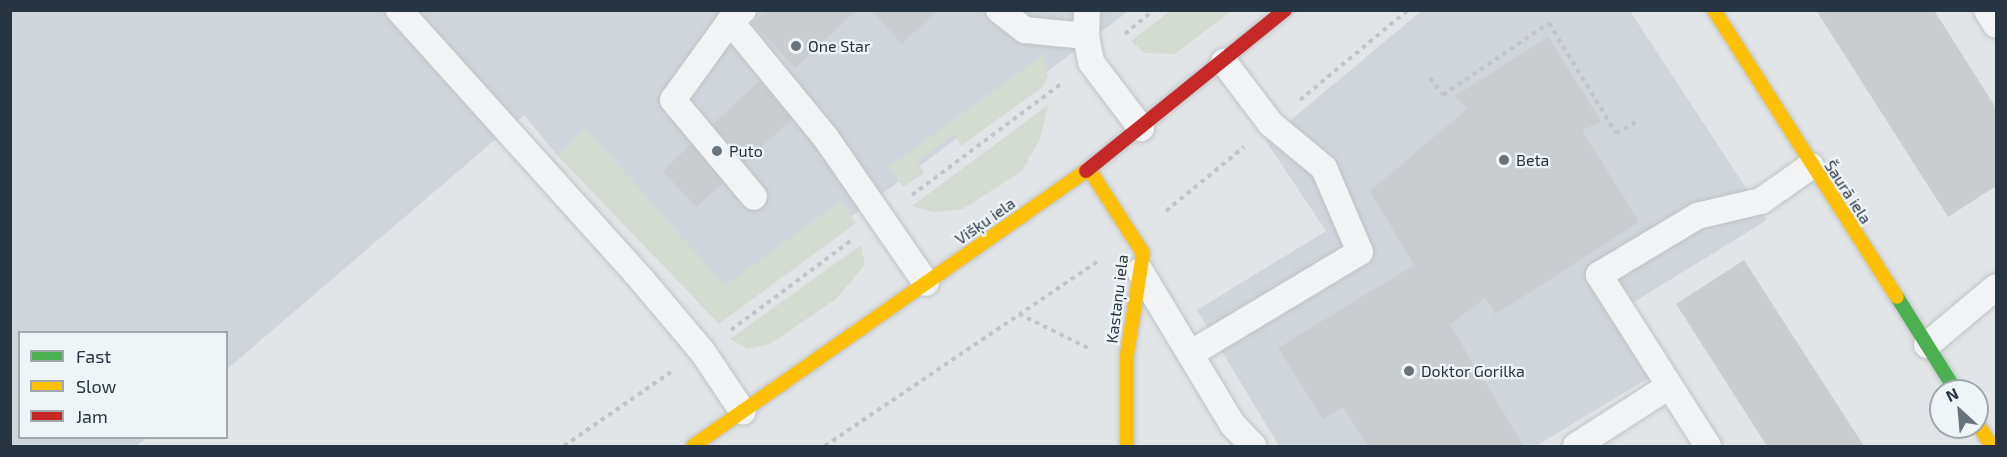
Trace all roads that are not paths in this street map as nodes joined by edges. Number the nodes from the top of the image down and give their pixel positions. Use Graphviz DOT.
graph roads {
  1 [pos="399,10"];
  2 [pos="999,10"];
  3 [pos="1087,10"];
  4 [pos="1285,10"];
  5 [pos="1714,10"];
  6 [pos="1987,10"];
  7 [pos="737,16"];
  8 [pos="1996,25"];
  9 [pos="1086,36"];
  10 [pos="1224,62"];
  11 [pos="1141,128"];
  12 [pos="1811,166"];
  13 [pos="1089,169"];
  14 [pos="754,197"];
  15 [pos="1140,271"];
  16 [pos="926,283"];
  17 [pos="1996,287"];
  18 [pos="1927,345"];
  19 [pos="1190,354"];
  20 [pos="1948,379"];
  21 [pos="1669,386"];
  22 [pos="742,412"];
  23 [pos="1229,436"];
  24 [pos="693,447"];
  25 [pos="1127,447"];
  26 [pos="1253,447"];
  27 [pos="1576,447"];
  28 [pos="1708,447"];
  1 -- 22 [label="lane"];
  2 -- 9 [label="lane"];
  3 -- 9 [label="lane"];
  4 -- 10 [label="street, Višķu iela"];
  5 -- 12 [label="street, Šaurā iela"];
  6 -- 8 [label="lane"];
  7 -- 14 [label="lane"];
  7 -- 16 [label="lane"];
  9 -- 11 [label="lane"];
  10 -- 11 [label="street, Višķu iela"];
  10 -- 19 [label="lane"];
  11 -- 13 [label="street, Višķu iela"];
  12 -- 18 [label="street, Šaurā iela"];
  12 -- 21 [label="lane"];
  13 -- 15 [label="street, Kastaņu iela"];
  13 -- 16 [label="street, Višķu iela"];
  15 -- 19 [label="lane"];
  15 -- 25 [label="street, Kastaņu iela"];
  16 -- 22 [label="street, Višķu iela"];
  17 -- 18 [label="lane"];
  18 -- 20 [label="street, Šaurā iela"];
  19 -- 23 [label="lane"];
  21 -- 27 [label="lane"];
  21 -- 28 [label="lane"];
  22 -- 24 [label="street, Višķu iela"];
  23 -- 26 [label="lane"];
}
